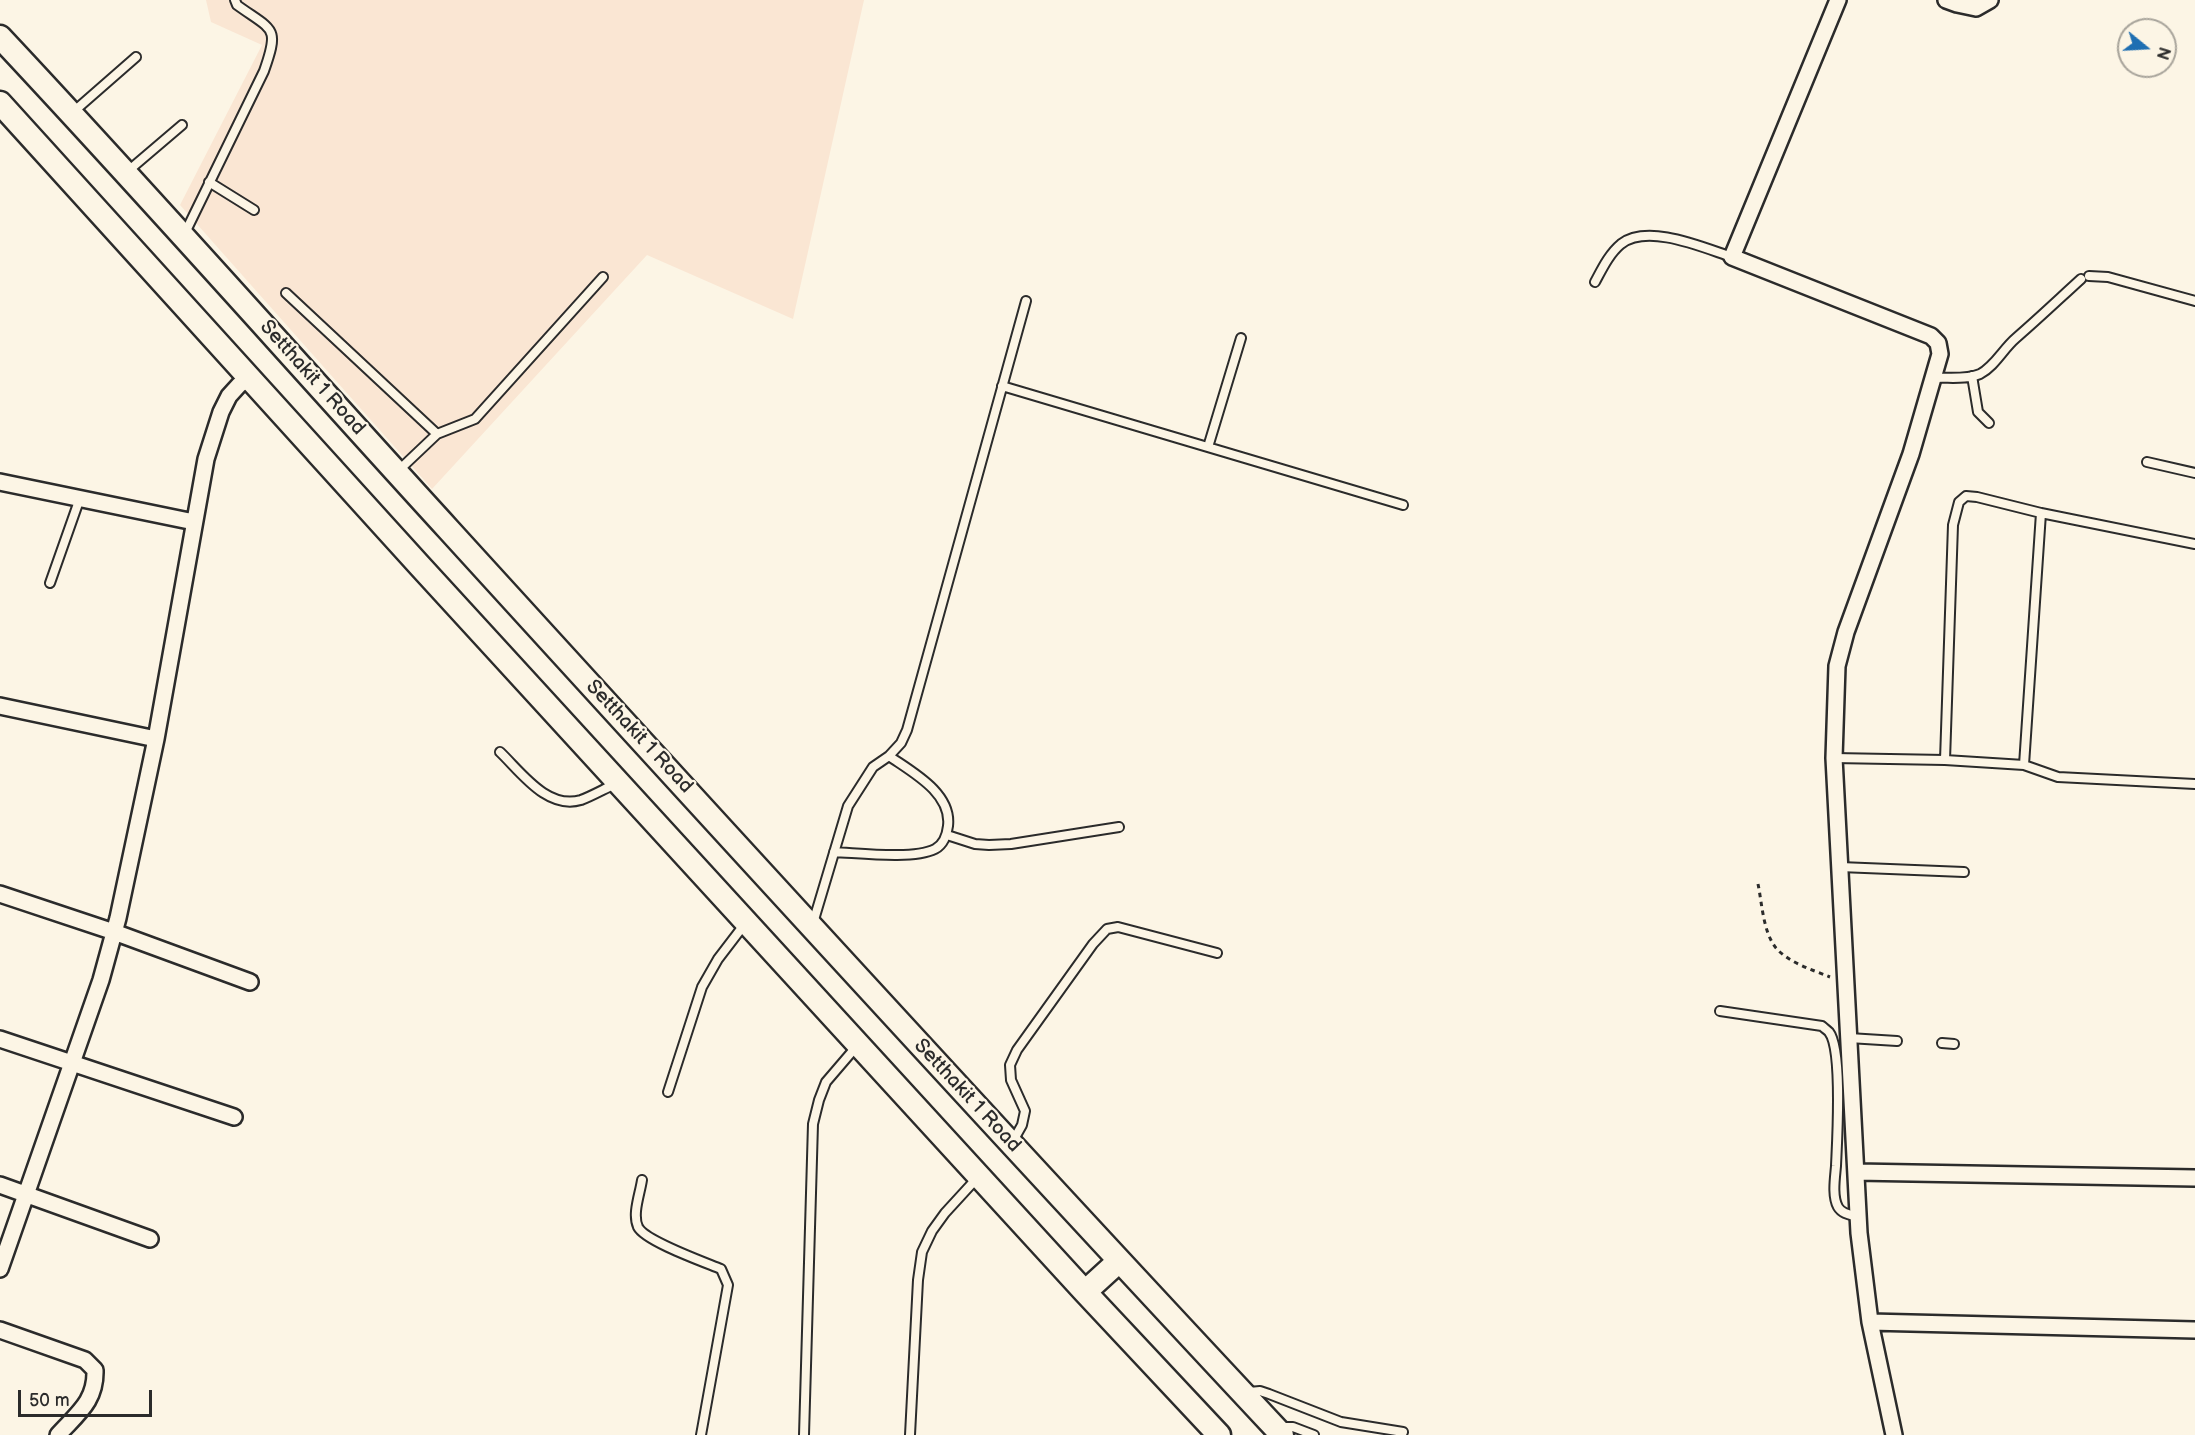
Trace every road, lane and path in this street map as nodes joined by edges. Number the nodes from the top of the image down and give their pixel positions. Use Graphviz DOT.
graph roads {
  1 [pos="234,0"];
  2 [pos="1838,0"];
  3 [pos="1946,0"];
  4 [pos="1990,0"];
  5 [pos="0,37"];
  6 [pos="136,57"];
  7 [pos="0,103"];
  8 [pos="72,113"];
  9 [pos="182,124"];
  10 [pos="126,173"];
  11 [pos="209,182"];
  12 [pos="254,210"];
  13 [pos="183,236"];
  14 [pos="1732,257"];
  15 [pos="2089,276"];
  16 [pos="603,277"];
  17 [pos="2080,279"];
  18 [pos="1595,282"];
  19 [pos="286,293"];
  20 [pos="1026,301"];
  21 [pos="2195,301"];
  22 [pos="1241,338"];
  23 [pos="1972,376"];
  24 [pos="250,378"];
  25 [pos="1934,378"];
  26 [pos="1002,386"];
  27 [pos="1989,423"];
  28 [pos="438,434"];
  29 [pos="1208,447"];
  30 [pos="2147,462"];
  31 [pos="397,472"];
  32 [pos="2195,473"];
  33 [pos="0,482"];
  34 [pos="80,498"];
  35 [pos="1402,505"];
  36 [pos="2041,513"];
  37 [pos="194,522"];
  38 [pos="2195,544"];
  39 [pos="50,583"];
  40 [pos="0,706"];
  41 [pos="156,739"];
  42 [pos="500,752"];
  43 [pos="889,756"];
  44 [pos="1834,758"];
  45 [pos="1946,760"];
  46 [pos="2024,765"];
  47 [pos="618,782"];
  48 [pos="2195,784"];
  49 [pos="1119,827"];
  50 [pos="947,835"];
  51 [pos="834,852"];
  52 [pos="1840,867"];
  53 [pos="1964,872"];
  54 [pos="1758,884"];
  55 [pos="0,894"];
  56 [pos="747,922"];
  57 [pos="812,927"];
  58 [pos="114,932"];
  59 [pos="1217,953"];
  60 [pos="250,982"];
  61 [pos="1846,983"];
  62 [pos="1720,1011"];
  63 [pos="1849,1038"];
  64 [pos="0,1039"];
  65 [pos="1897,1041"];
  66 [pos="1942,1043"];
  67 [pos="859,1044"];
  68 [pos="1954,1044"];
  69 [pos="71,1063"];
  70 [pos="668,1092"];
  71 [pos="234,1117"];
  72 [pos="1011,1145"];
  73 [pos="1856,1172"];
  74 [pos="980,1176"];
  75 [pos="2195,1178"];
  76 [pos="642,1180"];
  77 [pos="0,1185"];
  78 [pos="26,1194"];
  79 [pos="1858,1217"];
  80 [pos="150,1239"];
  81 [pos="1119,1262"];
  82 [pos="0,1269"];
  83 [pos="1085,1292"];
  84 [pos="1870,1322"];
  85 [pos="0,1330"];
  86 [pos="2195,1330"];
  87 [pos="1243,1393"];
  88 [pos="1279,1432"];
  89 [pos="1402,1432"];
  90 [pos="58,1435"];
  91 [pos="701,1435"];
  92 [pos="804,1435"];
  93 [pos="910,1435"];
  94 [pos="1219,1435"];
  95 [pos="1314,1435"];
  96 [pos="1894,1435"];
  1 -- 11 [label="lane"];
  2 -- 14 [label="street"];
  3 -- 4 [label="street"];
  5 -- 8 [label="main road, Setthakit 1 Road"];
  6 -- 8 [label="lane"];
  7 -- 24 [label="main road"];
  8 -- 10 [label="main road, Setthakit 1 Road"];
  9 -- 10 [label="lane"];
  10 -- 13 [label="main road, Setthakit 1 Road"];
  11 -- 12 [label="lane"];
  11 -- 13 [label="lane"];
  13 -- 31 [label="main road, Setthakit 1 Road"];
  14 -- 18 [label="lane"];
  14 -- 25 [label="street"];
  15 -- 21 [label="lane"];
  16 -- 28 [label="lane"];
  17 -- 23 [label="lane"];
  19 -- 28 [label="lane"];
  20 -- 26 [label="lane"];
  22 -- 29 [label="lane"];
  23 -- 25 [label="lane"];
  23 -- 27 [label="lane"];
  24 -- 37 [label="street"];
  24 -- 47 [label="main road"];
  25 -- 44 [label="street"];
  26 -- 29 [label="lane"];
  26 -- 43 [label="lane"];
  28 -- 31 [label="lane"];
  29 -- 35 [label="lane"];
  30 -- 32 [label="lane"];
  31 -- 57 [label="main road, Setthakit 1 Road"];
  33 -- 34 [label="street"];
  34 -- 37 [label="street"];
  34 -- 39 [label="lane"];
  36 -- 38 [label="lane"];
  36 -- 45 [label="lane"];
  36 -- 46 [label="lane"];
  37 -- 41 [label="street"];
  40 -- 41 [label="street"];
  41 -- 58 [label="street"];
  42 -- 47 [label="lane"];
  43 -- 50 [label="lane"];
  43 -- 51 [label="lane"];
  44 -- 45 [label="lane"];
  44 -- 52 [label="street"];
  45 -- 46 [label="lane"];
  46 -- 48 [label="lane"];
  47 -- 56 [label="main road"];
  49 -- 50 [label="lane"];
  50 -- 51 [label="lane"];
  51 -- 57 [label="lane"];
  52 -- 53 [label="lane"];
  52 -- 61 [label="street"];
  54 -- 61 [label="path"];
  55 -- 58 [label="street"];
  56 -- 67 [label="main road"];
  56 -- 70 [label="lane"];
  57 -- 72 [label="main road, Setthakit 1 Road"];
  58 -- 60 [label="street"];
  58 -- 69 [label="street"];
  59 -- 72 [label="lane"];
  61 -- 63 [label="street"];
  62 -- 79 [label="lane"];
  63 -- 65 [label="lane"];
  63 -- 73 [label="street"];
  64 -- 69 [label="street"];
  66 -- 68 [label="lane"];
  67 -- 74 [label="main road"];
  67 -- 92 [label="lane"];
  69 -- 71 [label="street"];
  69 -- 78 [label="street"];
  72 -- 81 [label="main road, Setthakit 1 Road"];
  73 -- 75 [label="street"];
  73 -- 79 [label="street"];
  74 -- 83 [label="main road"];
  74 -- 93 [label="lane"];
  76 -- 91 [label="lane"];
  77 -- 78 [label="street"];
  78 -- 80 [label="street"];
  78 -- 82 [label="street"];
  79 -- 84 [label="street"];
  81 -- 83 [label="main road"];
  81 -- 87 [label="main road, Setthakit 1 Road"];
  83 -- 94 [label="main road"];
  84 -- 86 [label="street"];
  84 -- 96 [label="street"];
  85 -- 90 [label="street"];
  87 -- 88 [label="main road, Setthakit 1 Road"];
  87 -- 89 [label="lane"];
  88 -- 95 [label="lane"];
}
